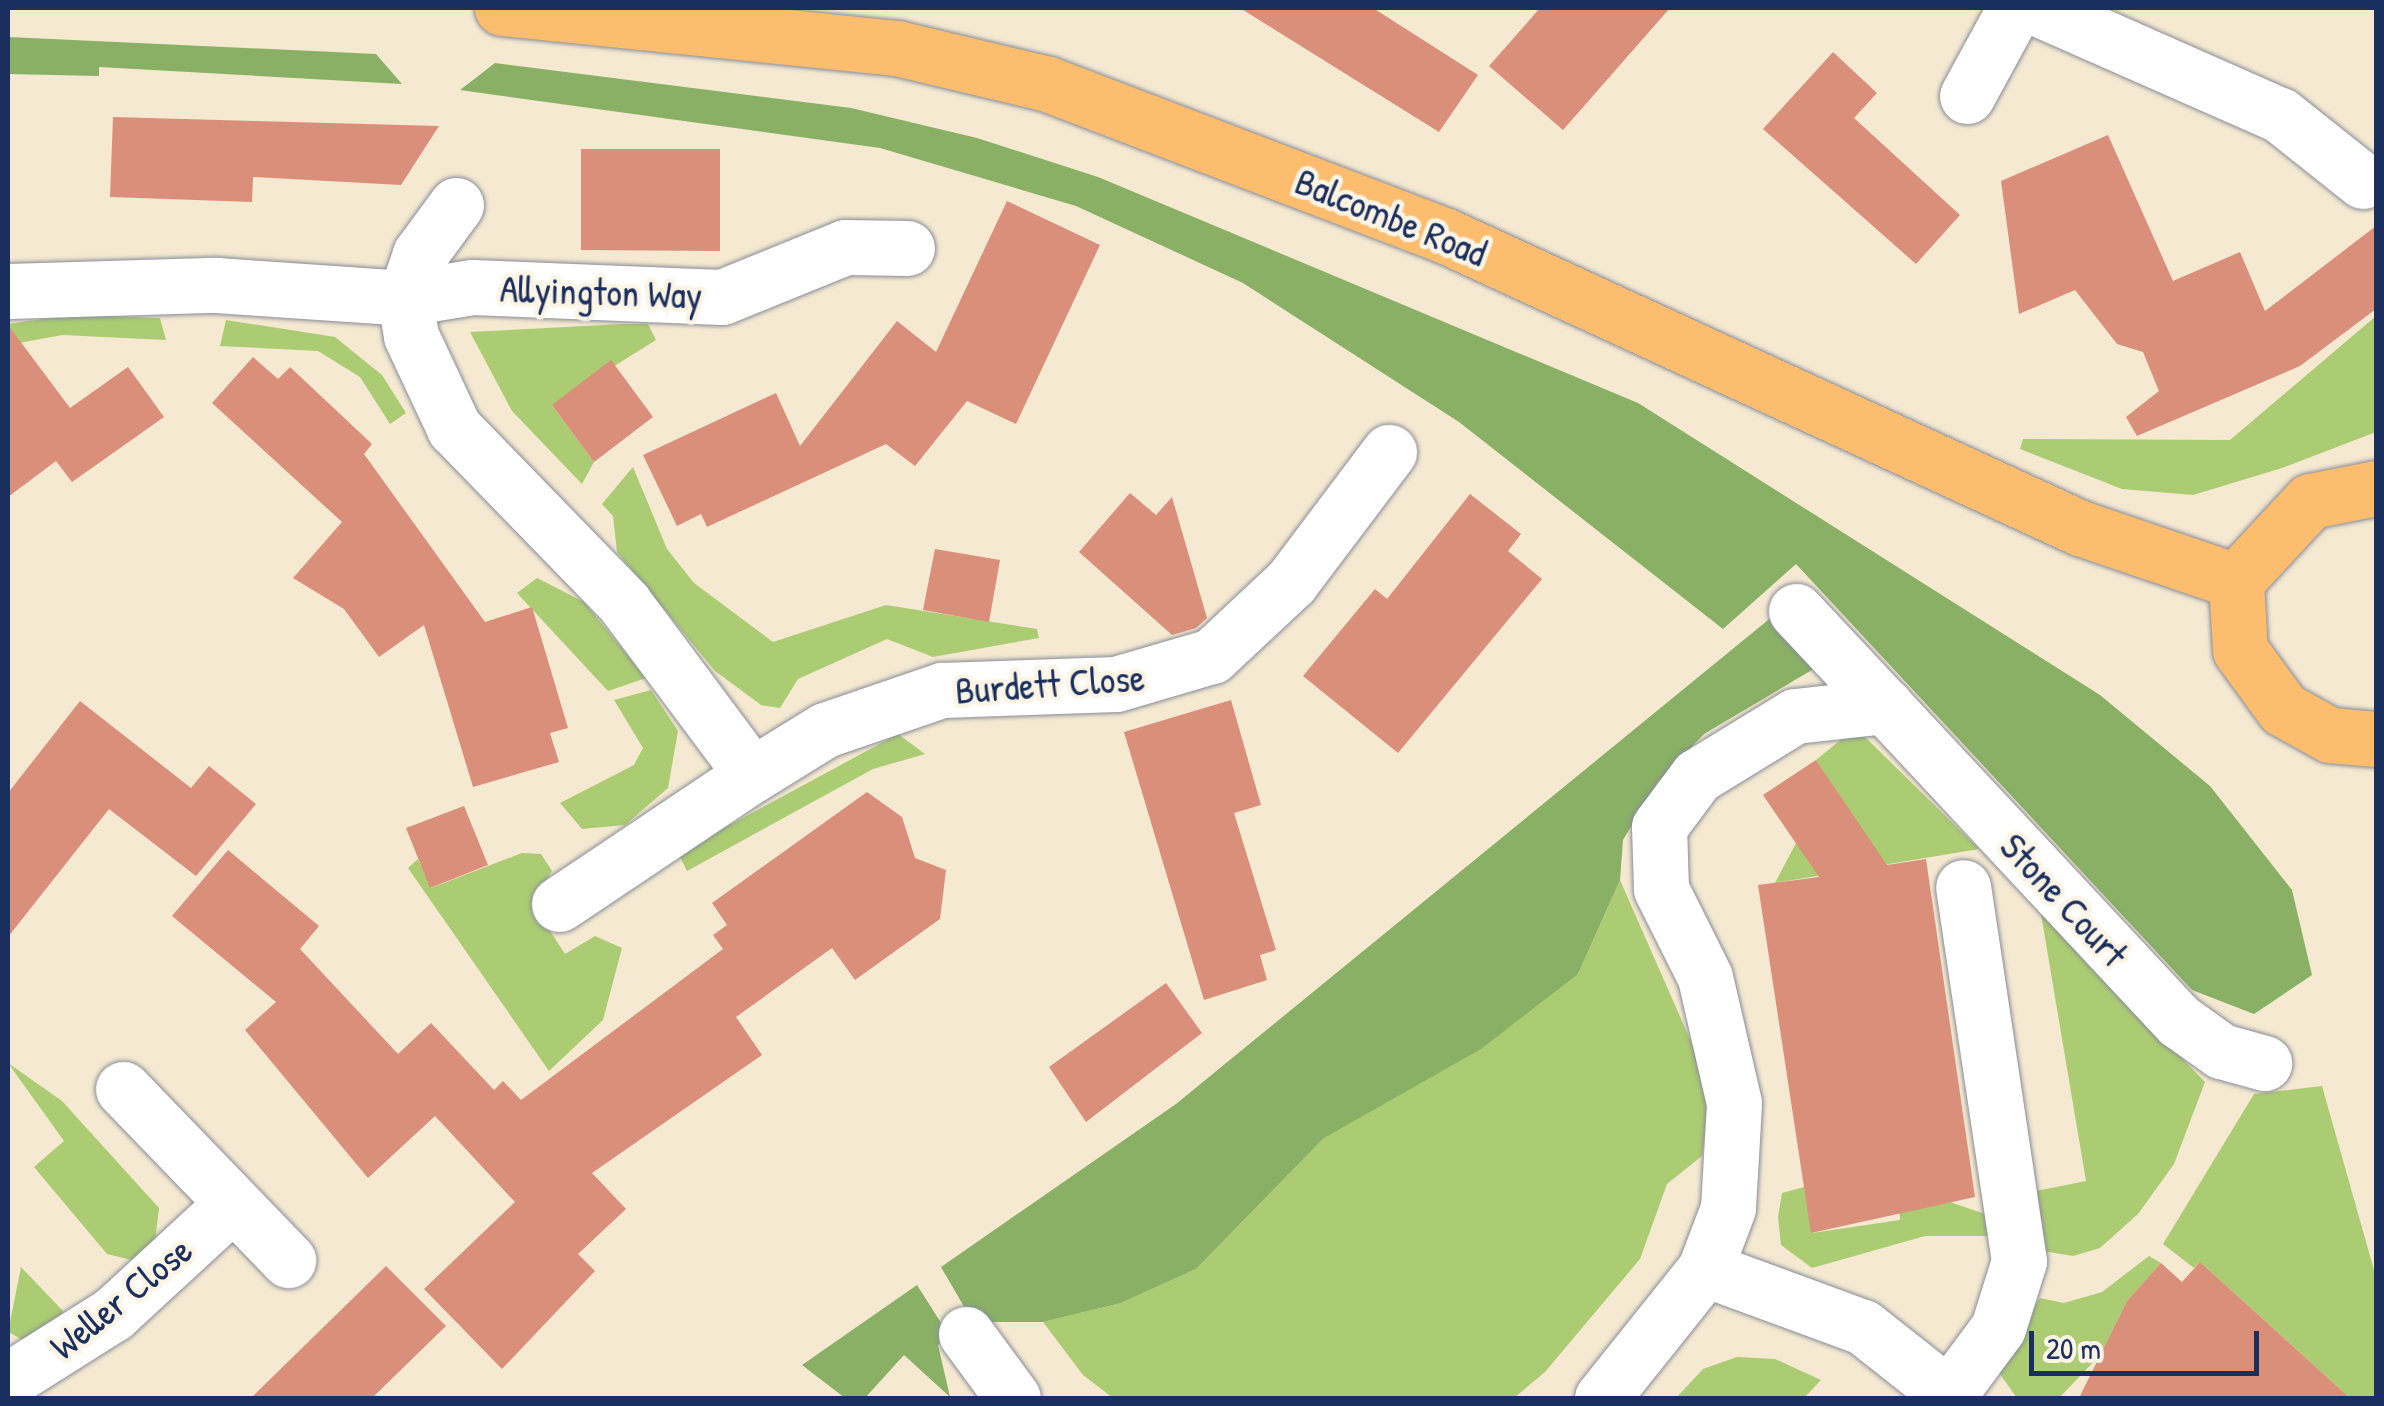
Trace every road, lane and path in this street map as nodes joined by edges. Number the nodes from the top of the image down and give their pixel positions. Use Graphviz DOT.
graph roads {
  1 [pos="502,8"];
  2 [pos="2015,8"];
  3 [pos="2037,8"];
  4 [pos="1967,96"];
  5 [pos="2364,180"];
  6 [pos="456,205"];
  7 [pos="906,248"];
  8 [pos="8,291"];
  9 [pos="405,298"];
  10 [pos="1389,452"];
  11 [pos="2376,488"];
  12 [pos="2236,581"];
  13 [pos="1796,611"];
  14 [pos="1884,706"];
  15 [pos="2376,739"];
  16 [pos="752,775"];
  17 [pos="1963,887"];
  18 [pos="559,904"];
  19 [pos="2264,1064"];
  20 [pos="123,1090"];
  21 [pos="229,1207"];
  22 [pos="288,1260"];
  23 [pos="1705,1269"];
  24 [pos="966,1334"];
  25 [pos="8,1380"];
  26 [pos="1951,1396"];
  27 [pos="1013,1398"];
  28 [pos="1602,1398"];
  1 -- 12 [label="main road, Balcombe Road"];
  2 -- 4 [label="street"];
  3 -- 5 [label="street"];
  6 -- 9 [label="street"];
  7 -- 9 [label="street, Allyington Way"];
  8 -- 9 [label="street, Allyington Way"];
  9 -- 16 [label="street"];
  10 -- 16 [label="street, Burdett Close"];
  11 -- 12 [label="main road"];
  12 -- 15 [label="main road"];
  13 -- 14 [label="street, Stone Court"];
  14 -- 19 [label="street, Stone Court"];
  14 -- 23 [label="street"];
  16 -- 18 [label="street, Burdett Close"];
  17 -- 26 [label="street"];
  20 -- 21 [label="street, Weller Close"];
  21 -- 22 [label="street, Weller Close"];
  21 -- 25 [label="street, Weller Close"];
  23 -- 26 [label="street"];
  23 -- 28 [label="street"];
  24 -- 27 [label="street"];
}
